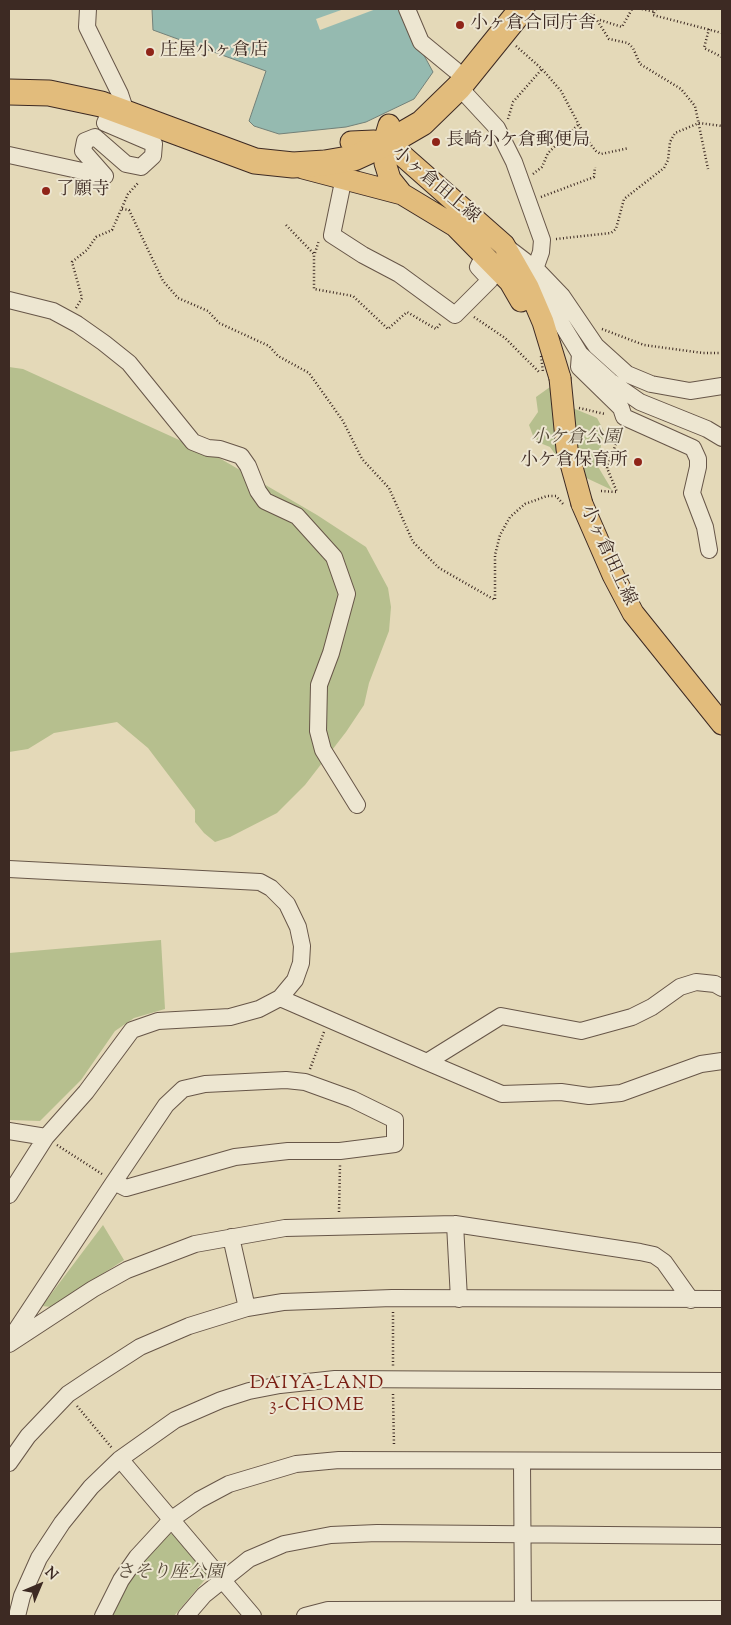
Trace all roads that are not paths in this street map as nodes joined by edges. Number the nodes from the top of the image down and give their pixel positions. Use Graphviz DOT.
graph roads {
  1 [pos="74,9"];
  2 [pos="88,9"];
  3 [pos="407,9"];
  4 [pos="511,17"];
  5 [pos="87,27"];
  6 [pos="9,76"];
  7 [pos="457,79"];
  8 [pos="9,92"];
  9 [pos="119,105"];
  10 [pos="386,135"];
  11 [pos="9,155"];
  12 [pos="293,165"];
  13 [pos="344,177"];
  14 [pos="402,194"];
  15 [pos="504,245"];
  16 [pos="484,255"];
  17 [pos="536,270"];
  18 [pos="9,300"];
  19 [pos="580,354"];
  20 [pos="552,371"];
  21 [pos="722,386"];
  22 [pos="722,438"];
  23 [pos="709,550"];
  24 [pos="722,724"];
  25 [pos="357,805"];
  26 [pos="9,869"];
  27 [pos="722,988"];
  28 [pos="280,998"];
  29 [pos="722,1061"];
  30 [pos="427,1062"];
  31 [pos="9,1131"];
  32 [pos="46,1137"];
  33 [pos="114,1182"];
  34 [pos="9,1195"];
  35 [pos="455,1224"];
  36 [pos="231,1237"];
  37 [pos="459,1299"];
  38 [pos="691,1300"];
  39 [pos="722,1300"];
  40 [pos="247,1308"];
  41 [pos="9,1343"];
  42 [pos="722,1381"];
  43 [pos="120,1459"];
  44 [pos="722,1461"];
  45 [pos="522,1462"];
  46 [pos="9,1463"];
  47 [pos="172,1519"];
  48 [pos="522,1535"];
  49 [pos="722,1536"];
  50 [pos="222,1579"];
  51 [pos="722,1610"];
  52 [pos="523,1613"];
  53 [pos="17,1616"];
  54 [pos="103,1616"];
  55 [pos="186,1616"];
  56 [pos="254,1616"];
  57 [pos="305,1616"];
  1 -- 5 [label="street"];
  2 -- 5 [label="street"];
  3 -- 7 [label="street"];
  4 -- 7 [label="highway"];
  5 -- 9 [label="street"];
  6 -- 9 [label="highway"];
  7 -- 10 [label="highway"];
  7 -- 17 [label="street"];
  8 -- 9 [label="highway"];
  9 -- 10 [label="highway"];
  9 -- 11 [label="street"];
  9 -- 12 [label="highway"];
  10 -- 12 [label="highway"];
  10 -- 14 [label="main road, 小ヶ倉田上線"];
  10 -- 15 [label="main road, 小ヶ倉田上線"];
  12 -- 13 [label="main road, 小ヶ倉田上線"];
  13 -- 14 [label="main road, 小ヶ倉田上線"];
  13 -- 16 [label="street"];
  14 -- 16 [label="main road, 小ヶ倉田上線"];
  15 -- 17 [label="street"];
  15 -- 20 [label="main road, 小ヶ倉田上線"];
  16 -- 20 [label="main road, 小ヶ倉田上線"];
  17 -- 19 [label="street"];
  17 -- 21 [label="street"];
  18 -- 25 [label="street"];
  19 -- 20 [label="street"];
  19 -- 22 [label="street"];
  19 -- 23 [label="street"];
  20 -- 24 [label="main road, 小ヶ倉田上線, bridge"];
  26 -- 28 [label="street"];
  27 -- 30 [label="street"];
  28 -- 30 [label="street"];
  28 -- 32 [label="street"];
  29 -- 30 [label="street"];
  31 -- 32 [label="street"];
  32 -- 34 [label="street"];
  33 -- 33 [label="street"];
  33 -- 41 [label="street"];
  35 -- 36 [label="street"];
  35 -- 37 [label="street"];
  35 -- 38 [label="street"];
  36 -- 40 [label="street"];
  36 -- 41 [label="street"];
  37 -- 38 [label="street"];
  37 -- 40 [label="street"];
  38 -- 39 [label="street"];
  40 -- 46 [label="street"];
  42 -- 43 [label="street"];
  43 -- 47 [label="street"];
  43 -- 53 [label="street"];
  44 -- 45 [label="street"];
  45 -- 47 [label="street"];
  45 -- 48 [label="street"];
  47 -- 50 [label="street"];
  47 -- 54 [label="street"];
  48 -- 49 [label="street"];
  48 -- 50 [label="street"];
  48 -- 52 [label="street"];
  50 -- 55 [label="street"];
  50 -- 56 [label="street"];
  51 -- 52 [label="street"];
  52 -- 57 [label="street"];
}
